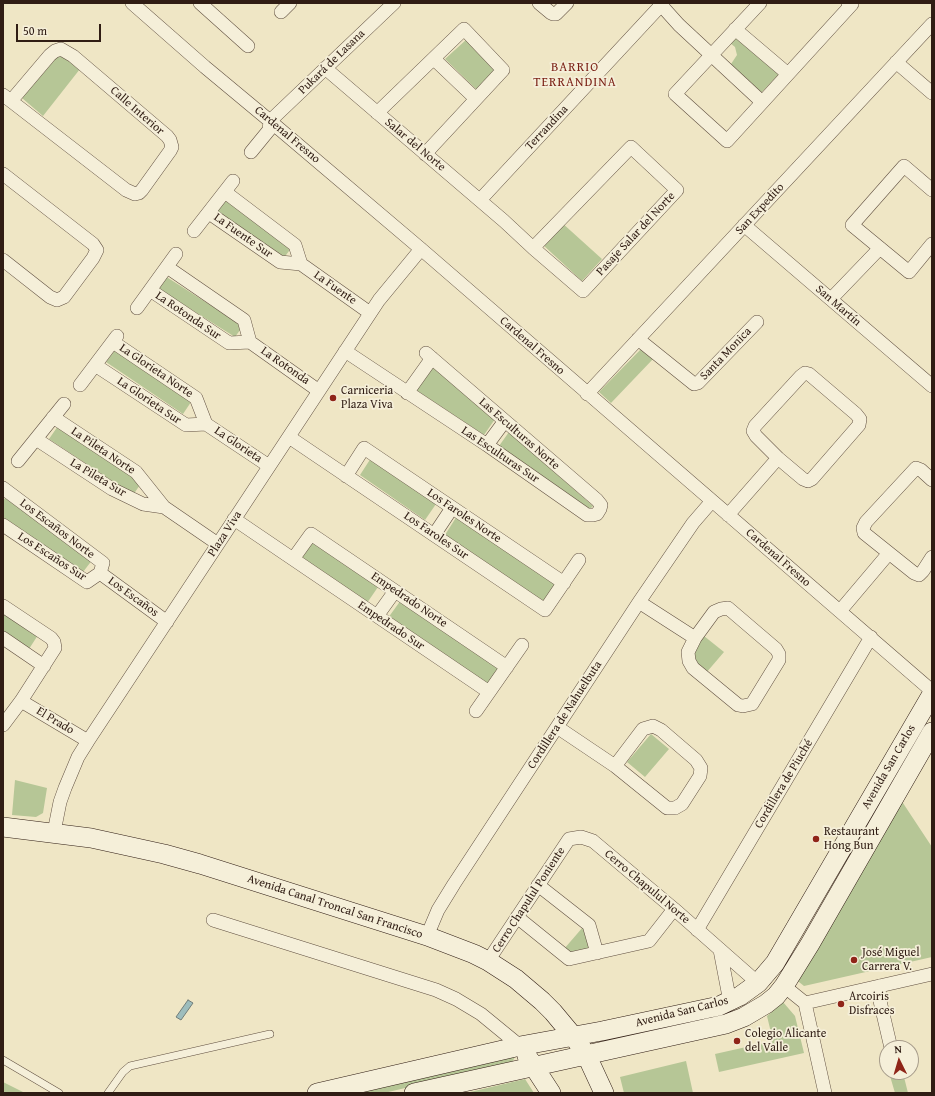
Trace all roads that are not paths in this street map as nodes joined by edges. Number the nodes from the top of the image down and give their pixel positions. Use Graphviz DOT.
graph roads {
  1 [pos="132,3"];
  2 [pos="394,3"];
  3 [pos="539,3"];
  4 [pos="567,3"];
  5 [pos="760,3"];
  6 [pos="203,4"];
  7 [pos="662,4"];
  8 [pos="850,4"];
  9 [pos="932,24"];
  10 [pos="735,29"];
  11 [pos="248,46"];
  12 [pos="711,55"];
  13 [pos="434,59"];
  14 [pos="896,62"];
  15 [pos="325,68"];
  16 [pos="788,74"];
  17 [pos="932,93"];
  18 [pos="7,98"];
  19 [pos="476,99"];
  20 [pos="762,102"];
  21 [pos="377,113"];
  22 [pos="270,121"];
  23 [pos="251,152"];
  24 [pos="425,154"];
  25 [pos="3,174"];
  26 [pos="233,182"];
  27 [pos="932,190"];
  28 [pos="224,192"];
  29 [pos="480,200"];
  30 [pos="210,213"];
  31 [pos="504,221"];
  32 [pos="744,225"];
  33 [pos="194,232"];
  34 [pos="932,244"];
  35 [pos="533,248"];
  36 [pos="880,248"];
  37 [pos="421,249"];
  38 [pos="176,254"];
  39 [pos="3,260"];
  40 [pos="301,264"];
  41 [pos="167,267"];
  42 [pos="150,290"];
  43 [pos="831,299"];
  44 [pos="137,308"];
  45 [pos="370,313"];
  46 [pos="757,322"];
  47 [pos="638,339"];
  48 [pos="250,342"];
  49 [pos="345,351"];
  50 [pos="95,365"];
  51 [pos="80,386"];
  52 [pos="932,386"];
  53 [pos="319,391"];
  54 [pos="407,393"];
  55 [pos="587,394"];
  56 [pos="64,404"];
  57 [pos="53,417"];
  58 [pos="504,422"];
  59 [pos="206,424"];
  60 [pos="289,437"];
  61 [pos="36,439"];
  62 [pos="486,445"];
  63 [pos="778,458"];
  64 [pos="18,461"];
  65 [pos="269,466"];
  66 [pos="346,476"];
  67 [pos="932,480"];
  68 [pos="3,488"];
  69 [pos="712,501"];
  70 [pos="164,507"];
  71 [pos="452,508"];
  72 [pos="594,515"];
  73 [pos="728,515"];
  74 [pos="234,519"];
  75 [pos="3,525"];
  76 [pos="434,535"];
  77 [pos="218,544"];
  78 [pos="888,553"];
  79 [pos="932,557"];
  80 [pos="293,560"];
  81 [pos="579,560"];
  82 [pos="100,573"];
  83 [pos="564,583"];
  84 [pos="395,591"];
  85 [pos="639,602"];
  86 [pos="3,606"];
  87 [pos="840,611"];
  88 [pos="377,616"];
  89 [pos="167,622"];
  90 [pos="871,637"];
  91 [pos="3,638"];
  92 [pos="695,638"];
  93 [pos="522,645"];
  94 [pos="44,666"];
  95 [pos="507,667"];
  96 [pos="489,692"];
  97 [pos="932,692"];
  98 [pos="21,702"];
  99 [pos="476,711"];
  100 [pos="4,721"];
  101 [pos="557,727"];
  102 [pos="932,732"];
  103 [pos="88,741"];
  104 [pos="615,766"];
  105 [pos="3,827"];
  106 [pos="54,832"];
  107 [pos="568,839"];
  108 [pos="538,885"];
  109 [pos="674,909"];
  110 [pos="517,918"];
  111 [pos="214,920"];
  112 [pos="697,930"];
  113 [pos="427,936"];
  114 [pos="720,950"];
  115 [pos="597,953"];
  116 [pos="488,961"];
  117 [pos="932,974"];
  118 [pos="758,983"];
  119 [pos="784,986"];
  120 [pos="879,986"];
  121 [pos="730,1002"];
  122 [pos="805,1003"];
  123 [pos="270,1034"];
  124 [pos="573,1036"];
  125 [pos="889,1040"];
  126 [pos="520,1046"];
  127 [pos="586,1054"];
  128 [pos="3,1060"];
  129 [pos="534,1065"];
  130 [pos="327,1092"];
  131 [pos="59,1093"];
  132 [pos="108,1093"];
  133 [pos="414,1093"];
  134 [pos="552,1093"];
  135 [pos="604,1093"];
  136 [pos="826,1093"];
  1 -- 22 [label="street, Cardenal Fresno"];
  2 -- 15 [label="street, Pukará de Lasana"];
  3 -- 4 [label="street"];
  5 -- 10 [label="street"];
  6 -- 11 [label="street"];
  7 -- 12 [label="street"];
  7 -- 29 [label="street, Terrandina"];
  8 -- 16 [label="street"];
  9 -- 14 [label="street, San Expedito"];
  10 -- 12 [label="street"];
  10 -- 16 [label="street"];
  12 -- 20 [label="street"];
  12 -- 20 [label="street"];
  13 -- 19 [label="street"];
  13 -- 19 [label="street"];
  13 -- 21 [label="street"];
  14 -- 17 [label="street"];
  14 -- 32 [label="street, San Expedito"];
  15 -- 21 [label="street, Salar del Norte"];
  15 -- 22 [label="street, Pukará de Lasana"];
  16 -- 20 [label="street"];
  18 -- 18 [label="street, Calle Interior"];
  19 -- 24 [label="street"];
  21 -- 24 [label="street, Salar del Norte"];
  22 -- 23 [label="street"];
  22 -- 37 [label="street, Cardenal Fresno"];
  24 -- 29 [label="street, Salar del Norte"];
  25 -- 39 [label="street"];
  26 -- 28 [label="street"];
  27 -- 36 [label="street"];
  28 -- 30 [label="street"];
  28 -- 40 [label="street"];
  29 -- 31 [label="street, Salar del Norte"];
  30 -- 33 [label="street"];
  30 -- 40 [label="street, La Fuente Sur"];
  31 -- 35 [label="street, Pasaje Salar del Norte"];
  32 -- 43 [label="street, San Martín"];
  32 -- 47 [label="street, San Expedito"];
  34 -- 36 [label="street"];
  35 -- 35 [label="street, Pasaje Salar del Norte"];
  36 -- 43 [label="street"];
  37 -- 45 [label="street, Plaza Viva"];
  37 -- 55 [label="street, Cardenal Fresno"];
  38 -- 41 [label="street"];
  40 -- 45 [label="street, La Fuente"];
  41 -- 42 [label="street"];
  41 -- 48 [label="street"];
  42 -- 44 [label="street"];
  42 -- 48 [label="street, La Rotonda Sur"];
  43 -- 52 [label="street, San Martín"];
  45 -- 49 [label="street, Plaza Viva"];
  46 -- 47 [label="street, Santa Monica"];
  47 -- 55 [label="street, San Expedito"];
  48 -- 53 [label="street, La Rotonda"];
  49 -- 53 [label="street, Plaza Viva"];
  49 -- 54 [label="street, Las Esculturas Sur"];
  50 -- 51 [label="street"];
  50 -- 59 [label="street, La Glorieta Sur"];
  50 -- 59 [label="street, La Glorieta Norte"];
  53 -- 60 [label="street, Plaza Viva"];
  54 -- 58 [label="street, Las Esculturas Norte"];
  54 -- 62 [label="street, Las Esculturas Sur"];
  55 -- 69 [label="street, Cardenal Fresno"];
  56 -- 57 [label="street"];
  57 -- 61 [label="street"];
  57 -- 70 [label="street, La Pileta Norte"];
  58 -- 62 [label="street"];
  58 -- 72 [label="street, Las Esculturas Norte"];
  59 -- 65 [label="street, La Glorieta"];
  60 -- 65 [label="street, Plaza Viva"];
  60 -- 66 [label="street, Los Faroles Sur"];
  61 -- 64 [label="street"];
  61 -- 70 [label="street, La Pileta Sur"];
  62 -- 72 [label="street, Las Esculturas Sur"];
  63 -- 63 [label="street"];
  63 -- 73 [label="street"];
  65 -- 74 [label="street, Plaza Viva"];
  66 -- 71 [label="street, Los Faroles Norte"];
  66 -- 76 [label="street, Los Faroles Sur"];
  67 -- 78 [label="street"];
  68 -- 82 [label="street, Los Escaños Norte"];
  69 -- 73 [label="street, Cardenal Fresno"];
  69 -- 85 [label="street, Cordillera de Nahuelbuta"];
  70 -- 77 [label="street"];
  71 -- 76 [label="street"];
  71 -- 83 [label="street, Los Faroles Norte"];
  73 -- 87 [label="street, Cardenal Fresno"];
  74 -- 77 [label="street, Plaza Viva"];
  74 -- 80 [label="street, Empedrado Sur"];
  75 -- 82 [label="street, Los Escaños Sur"];
  76 -- 83 [label="street, Los Faroles Sur"];
  77 -- 89 [label="street, Plaza Viva"];
  78 -- 79 [label="street"];
  78 -- 87 [label="street"];
  80 -- 84 [label="street, Empedrado Norte"];
  80 -- 88 [label="street, Empedrado Sur"];
  81 -- 83 [label="street"];
  82 -- 89 [label="street, Los Escaños"];
  84 -- 88 [label="street"];
  84 -- 95 [label="street, Empedrado Norte"];
  85 -- 92 [label="street"];
  85 -- 101 [label="street, Cordillera de Nahuelbuta"];
  86 -- 94 [label="street"];
  87 -- 90 [label="street, Cardenal Fresno"];
  88 -- 96 [label="street, Empedrado Sur"];
  89 -- 103 [label="street, Plaza Viva"];
  90 -- 97 [label="street, Cardenal Fresno"];
  90 -- 112 [label="street, Cordillera de Piuché"];
  91 -- 94 [label="street"];
  92 -- 92 [label="street"];
  93 -- 95 [label="street"];
  94 -- 98 [label="street"];
  95 -- 96 [label="street"];
  96 -- 99 [label="street"];
  97 -- 118 [label="main road, Avenida San Carlos"];
  98 -- 100 [label="street"];
  98 -- 103 [label="street, El Prado"];
  101 -- 104 [label="street"];
  101 -- 113 [label="street, Cordillera de Nahuelbuta"];
  102 -- 119 [label="main road, Avenida San Carlos"];
  103 -- 106 [label="street, Plaza Viva"];
  104 -- 104 [label="street"];
  105 -- 106 [label="main road, Avenida Canal Troncal San Francisco"];
  106 -- 113 [label="main road, Avenida Canal Troncal San Francisco"];
  107 -- 108 [label="street, Cerro Chapulul Poniente"];
  107 -- 109 [label="street, Cerro Chapulul Norte"];
  108 -- 110 [label="street, Cerro Chapulul Poniente"];
  108 -- 115 [label="street"];
  109 -- 112 [label="street, Cerro Chapulul Norte"];
  109 -- 115 [label="street"];
  110 -- 115 [label="street"];
  110 -- 116 [label="street, Cerro Chapulul Poniente"];
  111 -- 126 [label="street"];
  112 -- 114 [label="street, Cerro Chapulul Norte"];
  113 -- 116 [label="main road, Avenida Canal Troncal San Francisco"];
  114 -- 118 [label="street, Cerro Chapulul Norte"];
  114 -- 121 [label="street"];
  116 -- 124 [label="main road, Avenida Canal Troncal San Francisco"];
  117 -- 120 [label="street"];
  118 -- 121 [label="main road, Avenida San Carlos"];
  119 -- 122 [label="street"];
  119 -- 127 [label="main road, Avenida San Carlos"];
  120 -- 122 [label="street"];
  120 -- 125 [label="street"];
  121 -- 124 [label="main road, Avenida San Carlos"];
  122 -- 136 [label="street"];
  123 -- 132 [label="lane"];
  124 -- 126 [label="main road, Avenida San Carlos"];
  124 -- 127 [label="main road, Avenida Canal Troncal San Francisco"];
  126 -- 129 [label="main road"];
  126 -- 130 [label="main road, Avenida San Carlos"];
  127 -- 129 [label="main road, Avenida San Carlos"];
  127 -- 135 [label="main road, Avenida Canal Troncal San Francisco"];
  128 -- 131 [label="lane"];
  129 -- 133 [label="main road, Avenida San Carlos"];
  129 -- 134 [label="main road"];
}
